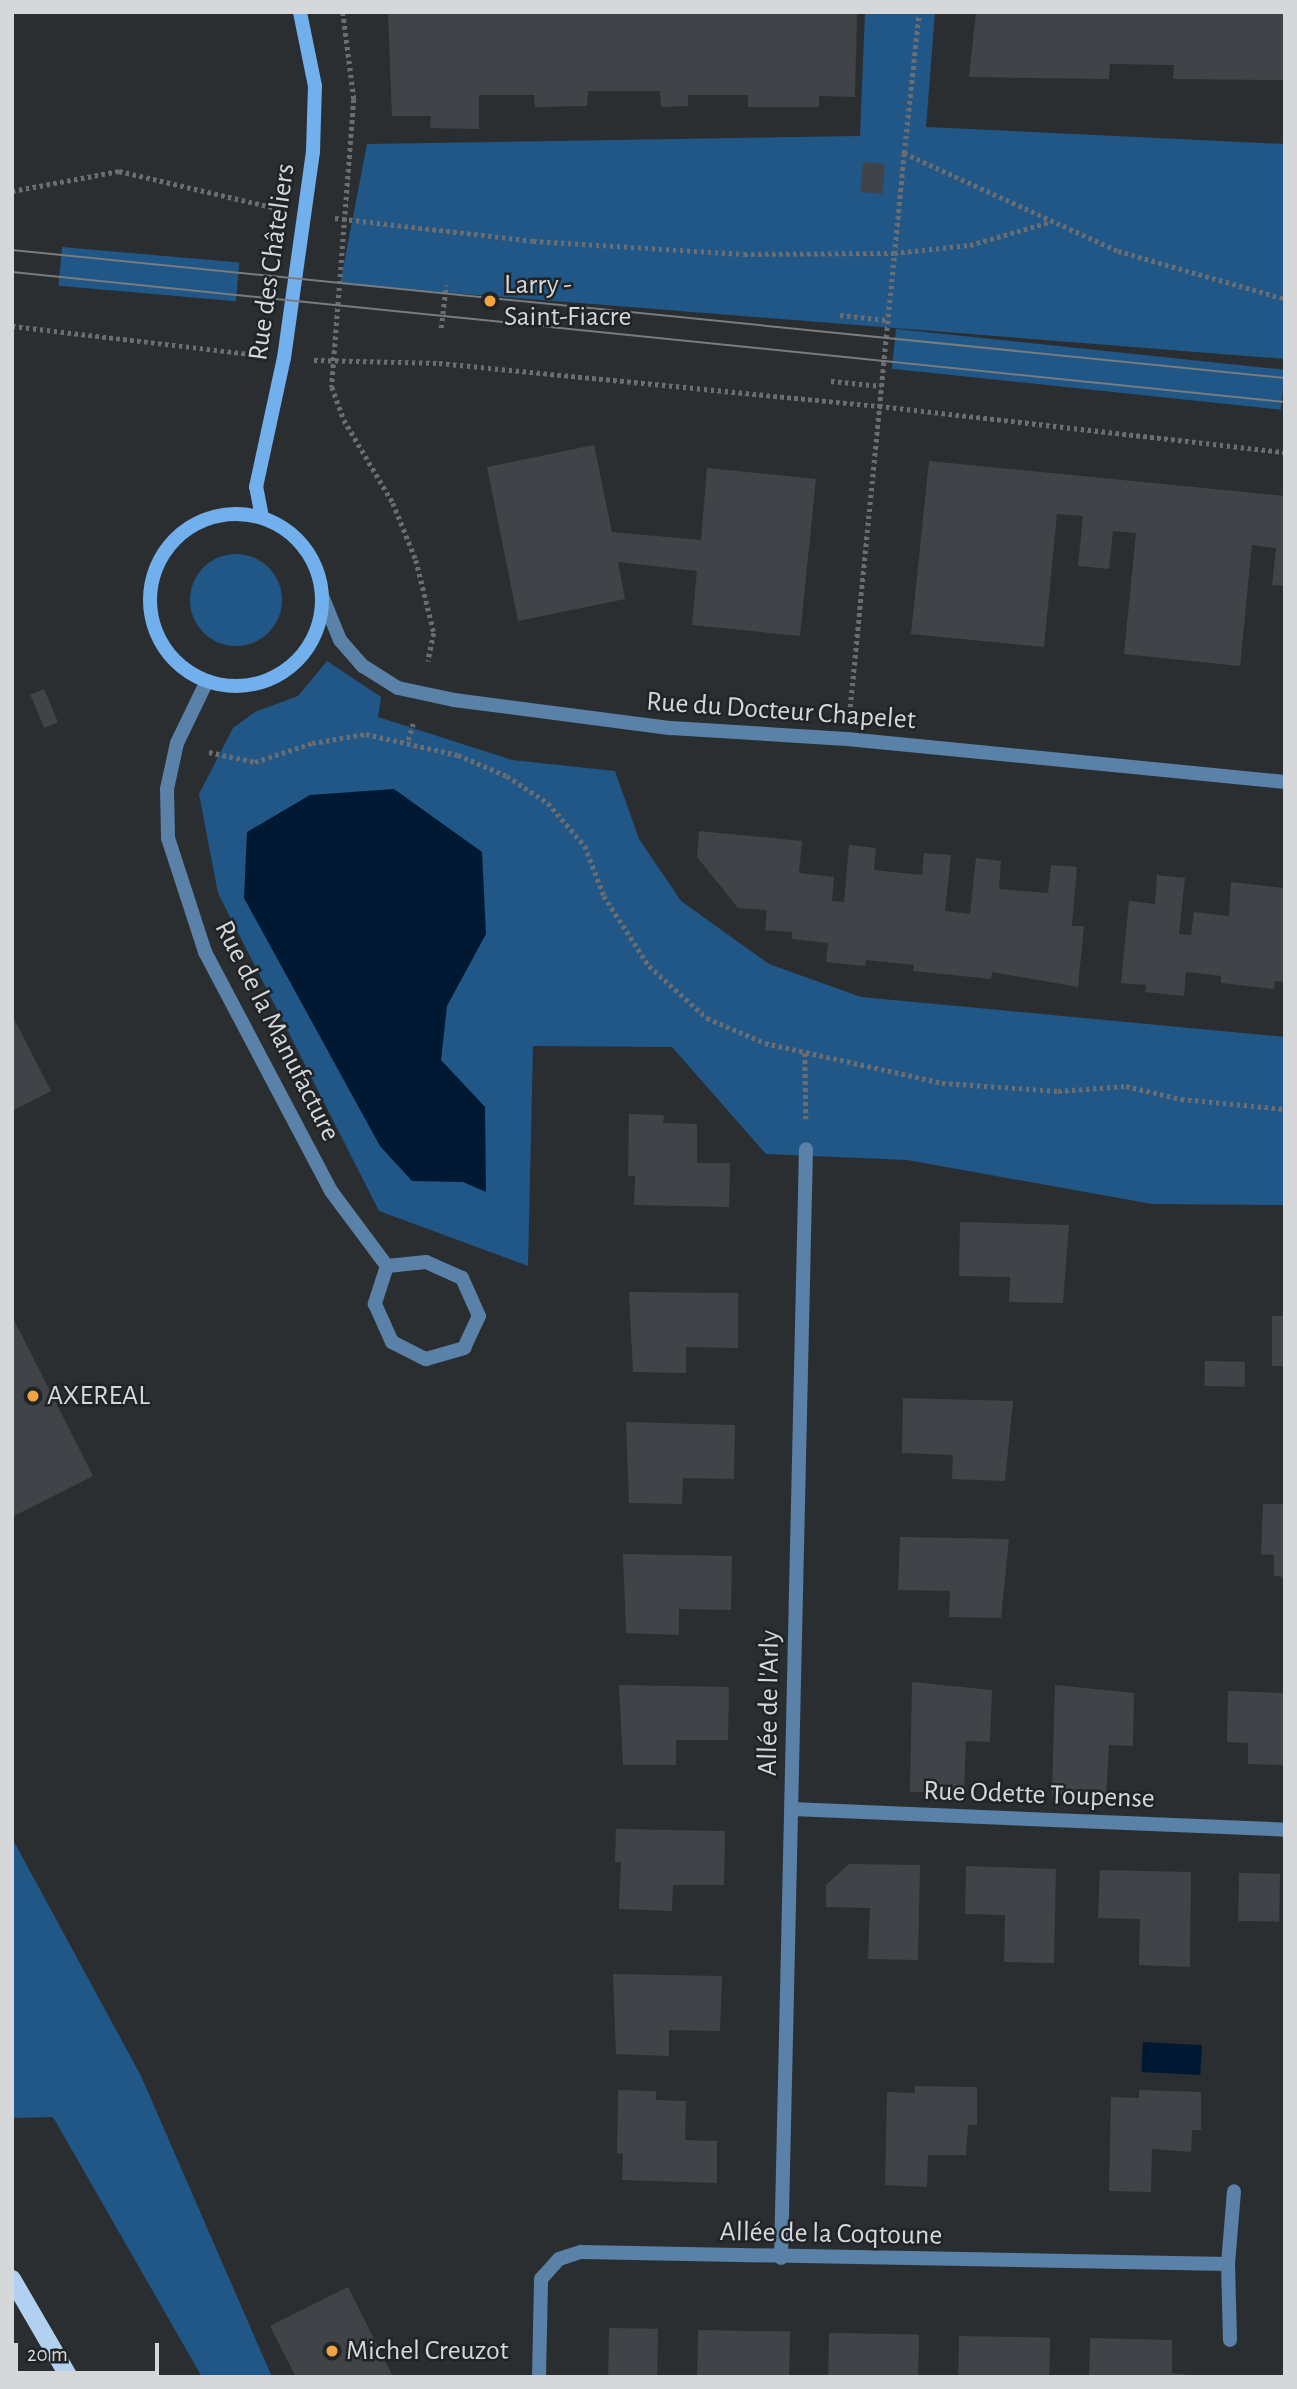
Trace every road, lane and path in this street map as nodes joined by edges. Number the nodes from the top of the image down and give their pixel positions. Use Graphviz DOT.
graph roads {
  1 [pos="300,12"];
  2 [pos="343,12"];
  3 [pos="919,12"];
  4 [pos="904,153"];
  5 [pos="12,191"];
  6 [pos="304,215"];
  7 [pos="343,219"];
  8 [pos="1053,221"];
  9 [pos="894,253"];
  10 [pos="446,285"];
  11 [pos="1285,299"];
  12 [pos="840,315"];
  13 [pos="887,320"];
  14 [pos="12,326"];
  15 [pos="441,328"];
  16 [pos="440,354"];
  17 [pos="264,356"];
  18 [pos="310,360"];
  19 [pos="335,362"];
  20 [pos="439,363"];
  21 [pos="831,381"];
  22 [pos="881,386"];
  23 [pos="879,406"];
  24 [pos="1285,452"];
  25 [pos="262,517"];
  26 [pos="322,596"];
  27 [pos="207,681"];
  28 [pos="421,692"];
  29 [pos="847,739"];
  30 [pos="408,740"];
  31 [pos="209,752"];
  32 [pos="1285,782"];
  33 [pos="805,1053"];
  34 [pos="1285,1109"];
  35 [pos="806,1149"];
  36 [pos="387,1266"];
  37 [pos="792,1809"];
  38 [pos="1285,1830"];
  39 [pos="1234,2192"];
  40 [pos="781,2258"];
  41 [pos="1227,2264"];
  42 [pos="12,2279"];
  43 [pos="1230,2340"];
  44 [pos="69,2377"];
  45 [pos="539,2377"];
  1 -- 6 [label="street, Rue des Châteliers"];
  2 -- 7 [label="path"];
  3 -- 4 [label="path"];
  4 -- 8 [label="path"];
  4 -- 9 [label="path"];
  5 -- 6 [label="path"];
  6 -- 7 [label="path"];
  6 -- 25 [label="street, Rue des Châteliers"];
  7 -- 9 [label="path"];
  7 -- 19 [label="path"];
  8 -- 9 [label="path"];
  8 -- 11 [label="path"];
  9 -- 13 [label="path"];
  10 -- 15 [label="path"];
  12 -- 13 [label="path"];
  13 -- 22 [label="path"];
  14 -- 17 [label="path"];
  16 -- 20 [label="path"];
  18 -- 19 [label="path"];
  19 -- 20 [label="path"];
  19 -- 28 [label="path"];
  20 -- 23 [label="path"];
  21 -- 22 [label="path"];
  22 -- 23 [label="path"];
  23 -- 24 [label="path"];
  23 -- 29 [label="path"];
  25 -- 26 [label="street"];
  25 -- 27 [label="street"];
  26 -- 27 [label="street"];
  26 -- 28 [label="street, Rue du Docteur Chapelet"];
  27 -- 36 [label="street, Rue de la Manufacture"];
  28 -- 29 [label="street, Rue du Docteur Chapelet"];
  28 -- 30 [label="path"];
  29 -- 32 [label="street, Rue du Docteur Chapelet"];
  30 -- 31 [label="path"];
  30 -- 33 [label="path"];
  33 -- 34 [label="path"];
  33 -- 35 [label="path"];
  35 -- 37 [label="street, Allée de l'Arly"];
  36 -- 36 [label="street"];
  37 -- 38 [label="street, Rue Odette Toupense"];
  37 -- 40 [label="street, Allée de l'Arly"];
  39 -- 41 [label="street"];
  40 -- 41 [label="street, Allée de la Coqtoune"];
  40 -- 45 [label="street, Allée de la Coqtoune"];
  41 -- 43 [label="street"];
  42 -- 44 [label="main road"];
}
